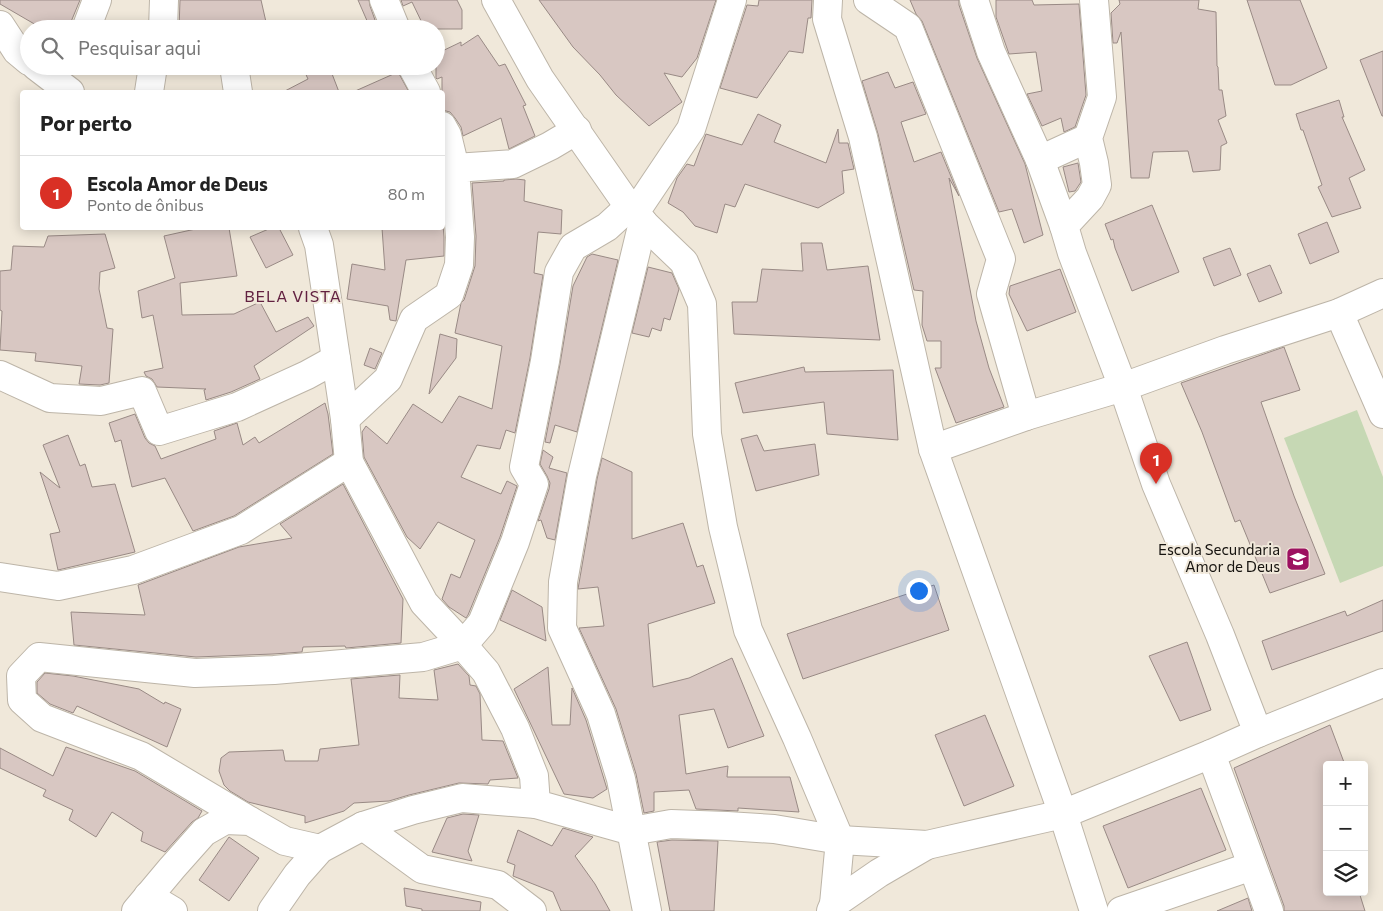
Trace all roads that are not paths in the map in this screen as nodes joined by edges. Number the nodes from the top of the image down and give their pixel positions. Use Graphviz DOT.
graph roads {
  1 [pos="97,0"];
  2 [pos="164,0"];
  3 [pos="384,0"];
  4 [pos="496,0"];
  5 [pos="732,0"];
  6 [pos="868,0"];
  7 [pos="974,0"];
  8 [pos="1094,0"];
  9 [pos="827,9"];
  10 [pos="89,20"];
  11 [pos="163,20"];
  12 [pos="392,20"];
  13 [pos="0,25"];
  14 [pos="20,53"];
  15 [pos="152,75"];
  16 [pos="235,75"];
  17 [pos="417,75"];
  18 [pos="149,90"];
  19 [pos="238,90"];
  20 [pos="425,90"];
  21 [pos="577,130"];
  22 [pos="445,131"];
  23 [pos="1088,138"];
  24 [pos="1040,160"];
  25 [pos="455,168"];
  26 [pos="636,214"];
  27 [pos="1064,226"];
  28 [pos="314,230"];
  29 [pos="1383,293"];
  30 [pos="1338,313"];
  31 [pos="336,359"];
  32 [pos="0,375"];
  33 [pos="1123,387"];
  34 [pos="1383,414"];
  35 [pos="1026,416"];
  36 [pos="345,419"];
  37 [pos="933,449"];
  38 [pos="349,462"];
  39 [pos="0,577"];
  40 [pos="463,645"];
  41 [pos="1383,683"];
  42 [pos="1258,733"];
  43 [pos="1211,754"];
  44 [pos="536,804"];
  45 [pos="1063,814"];
  46 [pos="250,820"];
  47 [pos="363,826"];
  48 [pos="632,831"];
  49 [pos="840,840"];
  50 [pos="927,845"];
  51 [pos="320,849"];
  52 [pos="1252,866"];
  53 [pos="142,904"];
  54 [pos="833,907"];
  55 [pos="173,911"];
  56 [pos="272,911"];
  57 [pos="532,911"];
  58 [pos="647,911"];
  59 [pos="1094,911"];
  60 [pos="1121,911"];
  61 [pos="1268,911"];
  1 -- 10 [label="street"];
  2 -- 11 [label="street"];
  3 -- 12 [label="street"];
  4 -- 21 [label="street"];
  5 -- 26 [label="street"];
  6 -- 9 [label="street"];
  6 -- 35 [label="street"];
  7 -- 24 [label="street"];
  8 -- 23 [label="street"];
  9 -- 37 [label="street"];
  13 -- 14 [label="street"];
  15 -- 18 [label="street"];
  16 -- 19 [label="street"];
  17 -- 20 [label="street"];
  21 -- 25 [label="street"];
  21 -- 26 [label="street"];
  22 -- 25 [label="street"];
  23 -- 24 [label="street"];
  23 -- 27 [label="street"];
  24 -- 27 [label="street"];
  25 -- 36 [label="street"];
  26 -- 40 [label="street"];
  26 -- 48 [label="street"];
  26 -- 49 [label="street"];
  27 -- 33 [label="street"];
  28 -- 31 [label="street"];
  29 -- 30 [label="street"];
  30 -- 33 [label="street"];
  30 -- 34 [label="street"];
  31 -- 32 [label="street"];
  31 -- 36 [label="street"];
  33 -- 35 [label="street"];
  33 -- 42 [label="street"];
  35 -- 37 [label="street"];
  36 -- 38 [label="street"];
  37 -- 45 [label="street"];
  38 -- 39 [label="street"];
  38 -- 40 [label="street"];
  40 -- 44 [label="street"];
  40 -- 46 [label="street"];
  41 -- 42 [label="street"];
  42 -- 43 [label="street"];
  43 -- 45 [label="street"];
  43 -- 52 [label="street"];
  44 -- 47 [label="street"];
  44 -- 48 [label="street"];
  45 -- 50 [label="street"];
  45 -- 59 [label="street"];
  46 -- 51 [label="street"];
  46 -- 53 [label="street"];
  47 -- 51 [label="street"];
  47 -- 57 [label="street"];
  48 -- 49 [label="street"];
  48 -- 58 [label="street"];
  49 -- 50 [label="street"];
  49 -- 54 [label="street"];
  50 -- 54 [label="street"];
  51 -- 56 [label="street"];
  52 -- 60 [label="street"];
  52 -- 61 [label="street"];
  53 -- 55 [label="street"];
}
